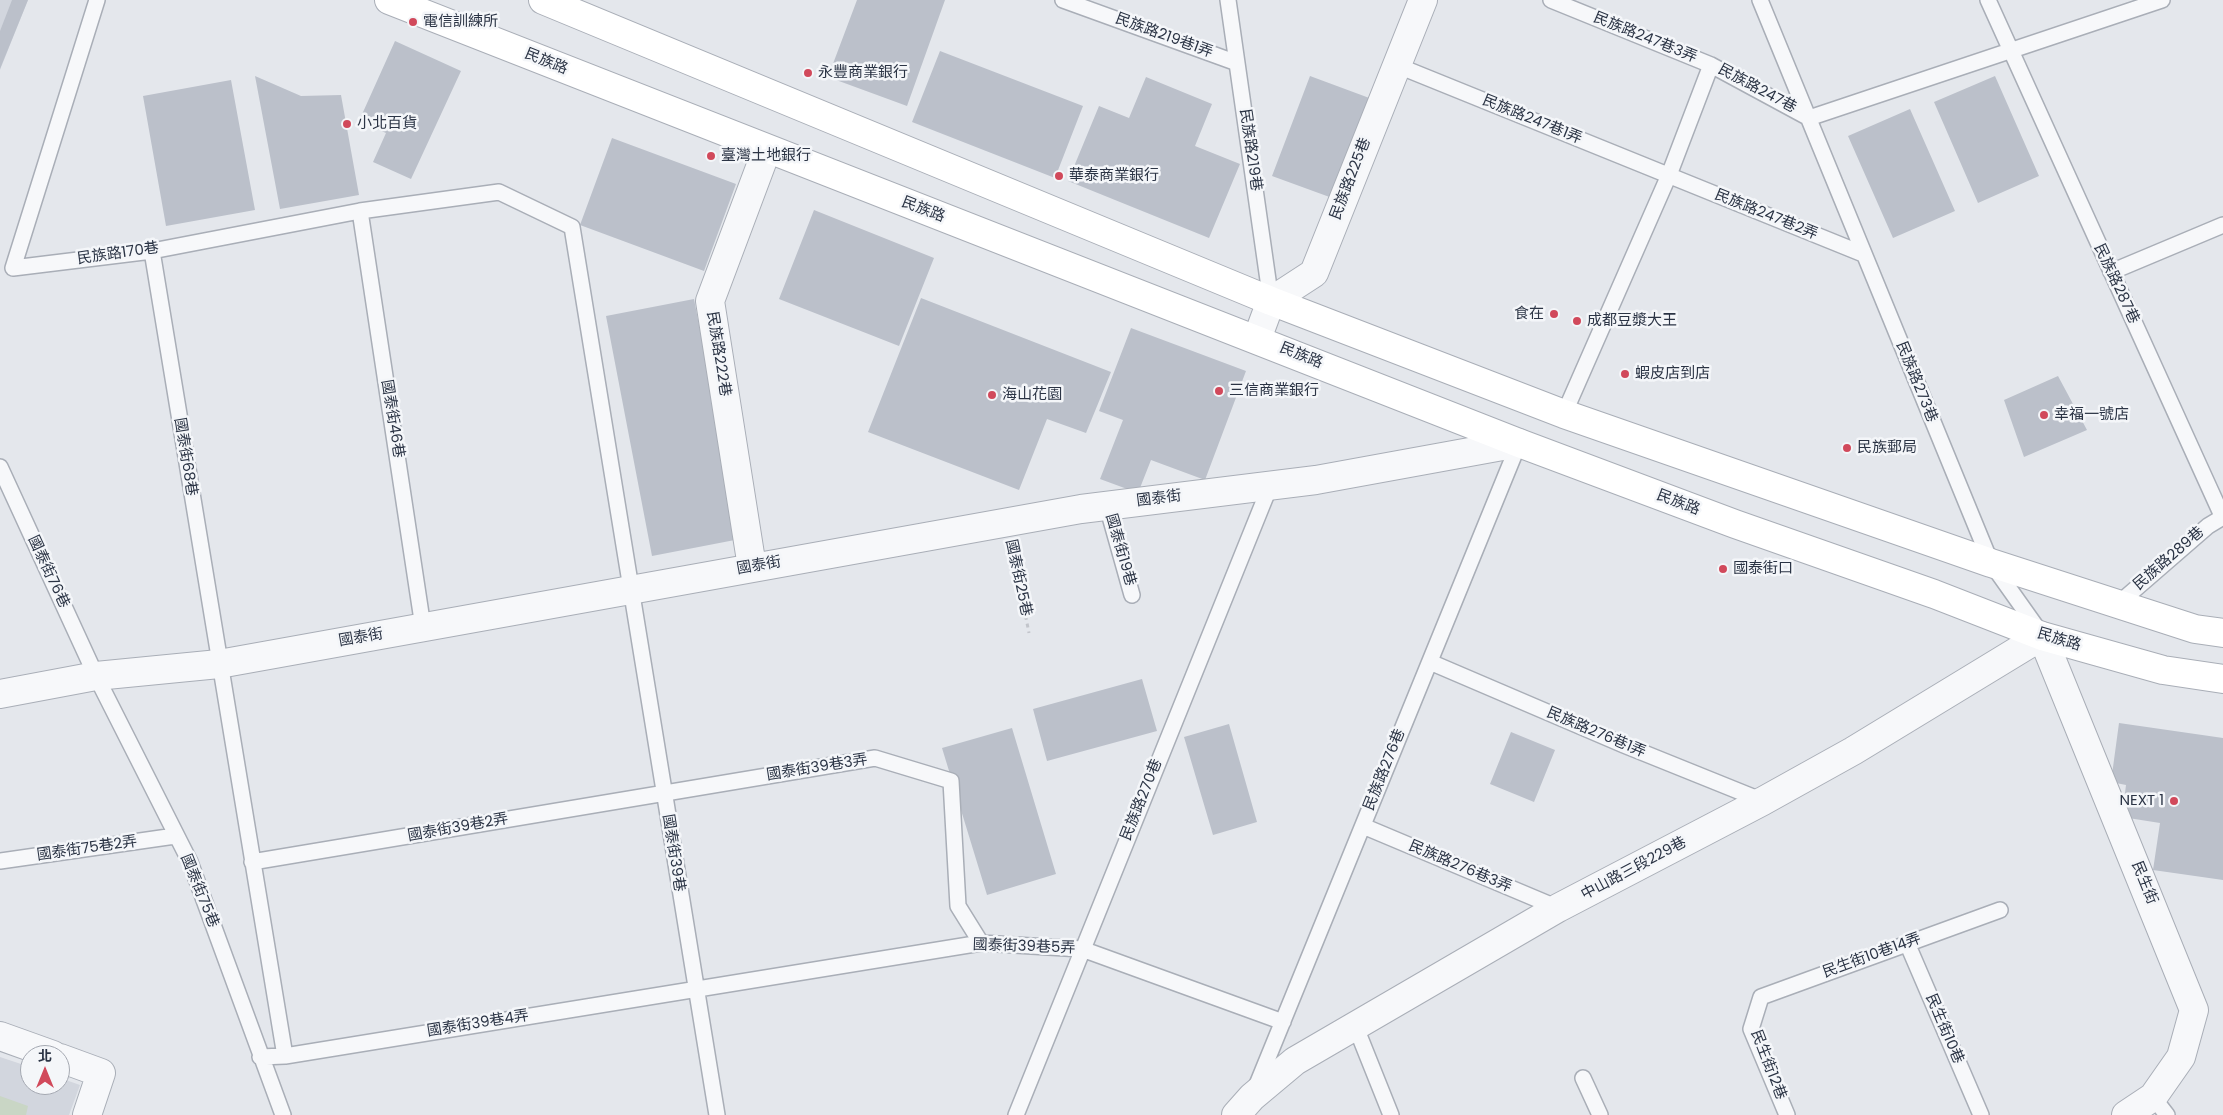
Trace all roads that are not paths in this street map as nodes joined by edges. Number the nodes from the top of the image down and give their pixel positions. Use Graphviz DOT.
graph roads {
  1 [pos="97,0"];
  2 [pos="389,0"];
  3 [pos="543,0"];
  4 [pos="1064,0"];
  5 [pos="1228,0"];
  6 [pos="1423,0"];
  7 [pos="1550,0"];
  8 [pos="1760,0"];
  9 [pos="1988,0"];
  10 [pos="2162,0"];
  11 [pos="2010,51"];
  12 [pos="1237,62"];
  13 [pos="1711,65"];
  14 [pos="1396,66"];
  15 [pos="1809,118"];
  16 [pos="767,149"];
  17 [pos="1669,175"];
  18 [pos="500,192"];
  19 [pos="360,211"];
  20 [pos="2223,225"];
  21 [pos="152,251"];
  22 [pos="1864,254"];
  23 [pos="7,268"];
  24 [pos="2111,272"];
  25 [pos="1271,300"];
  26 [pos="1257,339"];
  27 [pos="1564,414"];
  28 [pos="1520,443"];
  29 [pos="0,468"];
  30 [pos="1270,486"];
  31 [pos="1107,506"];
  32 [pos="2223,518"];
  33 [pos="1990,563"];
  34 [pos="752,567"];
  35 [pos="630,590"];
  36 [pos="1132,595"];
  37 [pos="2118,604"];
  38 [pos="423,627"];
  39 [pos="2223,633"];
  40 [pos="2042,636"];
  41 [pos="1430,662"];
  42 [pos="219,664"];
  43 [pos="96,676"];
  44 [pos="2223,679"];
  45 [pos="0,694"];
  46 [pos="663,793"];
  47 [pos="1763,801"];
  48 [pos="1363,826"];
  49 [pos="175,836"];
  50 [pos="0,861"];
  51 [pos="252,862"];
  52 [pos="1558,908"];
  53 [pos="2000,910"];
  54 [pos="981,943"];
  55 [pos="1907,943"];
  56 [pos="1082,949"];
  57 [pos="695,989"];
  58 [pos="1755,1014"];
  59 [pos="1283,1022"];
  60 [pos="1355,1025"];
  61 [pos="0,1036"];
  62 [pos="25,1045"];
  63 [pos="285,1056"];
  64 [pos="260,1057"];
  65 [pos="70,1062"];
  66 [pos="1583,1078"];
  67 [pos="1244,1106"];
  68 [pos="2160,1106"];
  69 [pos="87,1115"];
  70 [pos="283,1115"];
  71 [pos="717,1115"];
  72 [pos="1016,1115"];
  73 [pos="1391,1115"];
  74 [pos="1600,1115"];
  75 [pos="1787,1115"];
  76 [pos="1981,1115"];
  77 [pos="2126,1115"];
  1 -- 23 [label="lane, 民族路170巷"];
  2 -- 16 [label="main road, 民族路"];
  3 -- 25 [label="main road"];
  4 -- 12 [label="lane, 民族路219巷1弄"];
  5 -- 12 [label="lane, 民族路219巷"];
  6 -- 14 [label="street, 民族路225巷"];
  7 -- 13 [label="lane, 民族路247巷3弄"];
  8 -- 15 [label="lane, 民族路273巷"];
  9 -- 11 [label="lane, 民族路287巷"];
  10 -- 11 [label="lane, 民族路247巷"];
  11 -- 15 [label="lane, 民族路247巷"];
  11 -- 24 [label="lane, 民族路287巷"];
  12 -- 25 [label="lane, 民族路219巷"];
  13 -- 15 [label="lane, 民族路247巷"];
  13 -- 17 [label="lane, 民族路247巷"];
  14 -- 17 [label="lane, 民族路247巷1弄"];
  14 -- 25 [label="street, 民族路225巷"];
  15 -- 22 [label="lane, 民族路273巷"];
  16 -- 26 [label="main road, 民族路"];
  16 -- 34 [label="street, 民族路222巷"];
  17 -- 22 [label="lane, 民族路247巷2弄"];
  17 -- 27 [label="lane, 民族路247巷"];
  18 -- 19 [label="lane, 民族路170巷"];
  18 -- 35 [label="lane, 國泰街39巷"];
  19 -- 21 [label="lane, 民族路170巷"];
  19 -- 38 [label="lane, 國泰街46巷"];
  20 -- 24 [label="lane"];
  21 -- 23 [label="lane, 民族路170巷"];
  21 -- 42 [label="lane, 國泰街68巷"];
  22 -- 33 [label="lane, 民族路273巷"];
  24 -- 32 [label="lane, 民族路287巷"];
  25 -- 26 [label="street"];
  25 -- 27 [label="main road"];
  26 -- 28 [label="main road, 民族路"];
  27 -- 33 [label="main road"];
  28 -- 30 [label="street, 國泰街"];
  28 -- 40 [label="main road, 民族路"];
  28 -- 41 [label="lane, 民族路276巷"];
  29 -- 43 [label="lane, 國泰街76巷"];
  30 -- 31 [label="street, 國泰街"];
  30 -- 56 [label="lane, 民族路270巷"];
  31 -- 34 [label="street, 國泰街"];
  31 -- 36 [label="lane, 國泰街19巷"];
  32 -- 37 [label="lane, 民族路289巷"];
  33 -- 37 [label="main road"];
  33 -- 40 [label="lane, 民族路273巷"];
  34 -- 35 [label="street, 國泰街"];
  35 -- 38 [label="street, 國泰街"];
  35 -- 46 [label="lane, 國泰街39巷"];
  37 -- 39 [label="main road"];
  38 -- 42 [label="street, 國泰街"];
  40 -- 44 [label="main road, 民族路"];
  40 -- 47 [label="street, 中山路三段229巷"];
  40 -- 68 [label="street, 民生街"];
  41 -- 47 [label="lane, 民族路276巷1弄"];
  41 -- 48 [label="lane, 民族路276巷"];
  42 -- 43 [label="street, 國泰街"];
  42 -- 51 [label="lane, 國泰街68巷"];
  43 -- 45 [label="street, 國泰街"];
  43 -- 49 [label="lane, 國泰街75巷"];
  46 -- 51 [label="lane, 國泰街39巷2弄"];
  46 -- 54 [label="lane, 國泰街39巷3弄"];
  46 -- 57 [label="lane, 國泰街39巷"];
  47 -- 52 [label="street, 中山路三段229巷"];
  48 -- 52 [label="lane, 民族路276巷3弄"];
  48 -- 59 [label="lane, 民族路276巷"];
  49 -- 50 [label="lane, 國泰街75巷2弄"];
  49 -- 64 [label="lane, 國泰街75巷"];
  51 -- 63 [label="lane, 國泰街68巷"];
  52 -- 60 [label="street, 中山路三段229巷"];
  53 -- 55 [label="lane, 民生街10巷14弄"];
  54 -- 56 [label="lane, 國泰街39巷5弄"];
  54 -- 57 [label="lane, 國泰街39巷5弄"];
  55 -- 58 [label="lane, 民生街10巷14弄"];
  55 -- 76 [label="lane, 民生街10巷"];
  56 -- 59 [label="lane, 國泰街39巷5弄"];
  56 -- 72 [label="lane, 民族路270巷"];
  57 -- 63 [label="lane, 國泰街39巷4弄"];
  57 -- 71 [label="lane, 國泰街39巷"];
  58 -- 75 [label="lane, 民生街12巷"];
  59 -- 67 [label="lane, 民族路276巷"];
  60 -- 67 [label="street, 中山路三段229巷"];
  60 -- 73 [label="lane"];
  61 -- 62 [label="street"];
  63 -- 64 [label="lane, 國泰街39巷4弄"];
  64 -- 70 [label="lane, 國泰街75巷"];
  65 -- 69 [label="street"];
  66 -- 74 [label="lane"];
  68 -- 77 [label="street, 民生街"];
}
